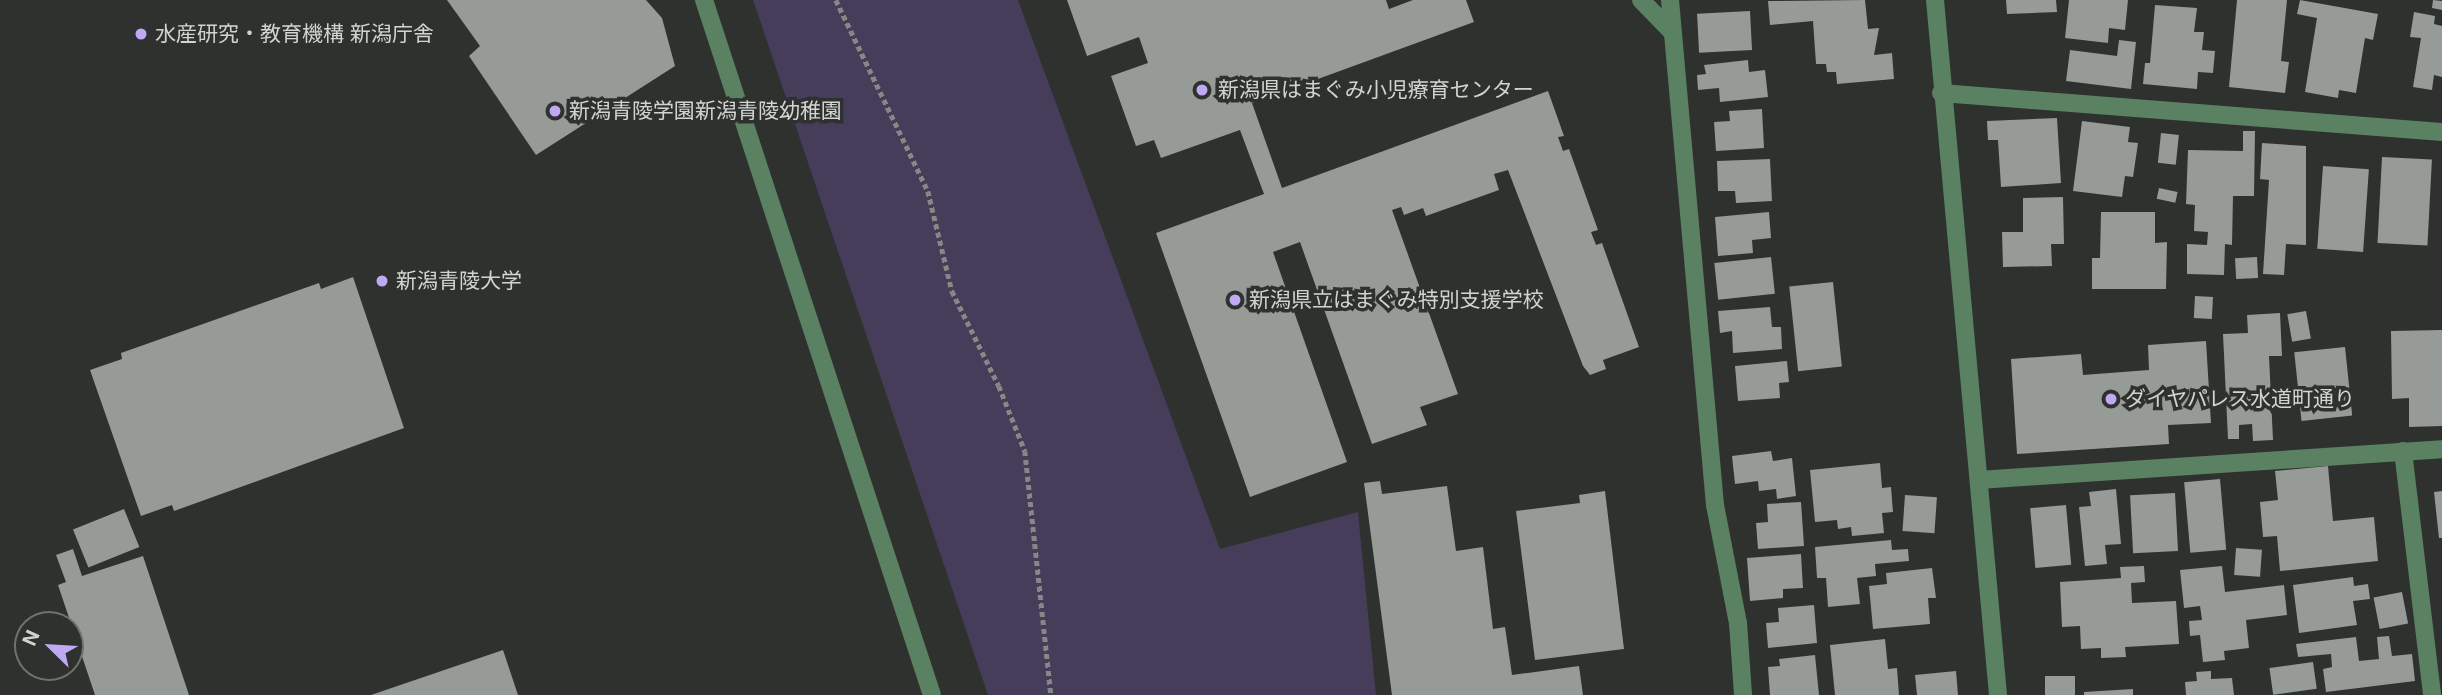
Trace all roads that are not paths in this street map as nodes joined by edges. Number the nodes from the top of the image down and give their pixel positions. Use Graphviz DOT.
graph roads {
  1 [pos="704,0"];
  2 [pos="1641,0"];
  3 [pos="1670,0"];
  4 [pos="1935,0"];
  5 [pos="1672,32"];
  6 [pos="1941,93"];
  7 [pos="2442,132"];
  8 [pos="2442,449"];
  9 [pos="2403,451"];
  10 [pos="1979,480"];
  11 [pos="932,695"];
  12 [pos="1743,695"];
  13 [pos="1998,695"];
  14 [pos="2432,695"];
  1 -- 11 [label="street"];
  2 -- 5 [label="street"];
  3 -- 5 [label="street"];
  4 -- 6 [label="street"];
  5 -- 12 [label="street"];
  6 -- 7 [label="street"];
  6 -- 10 [label="street"];
  8 -- 9 [label="street"];
  9 -- 10 [label="street"];
  9 -- 14 [label="street"];
  10 -- 13 [label="street"];
}
